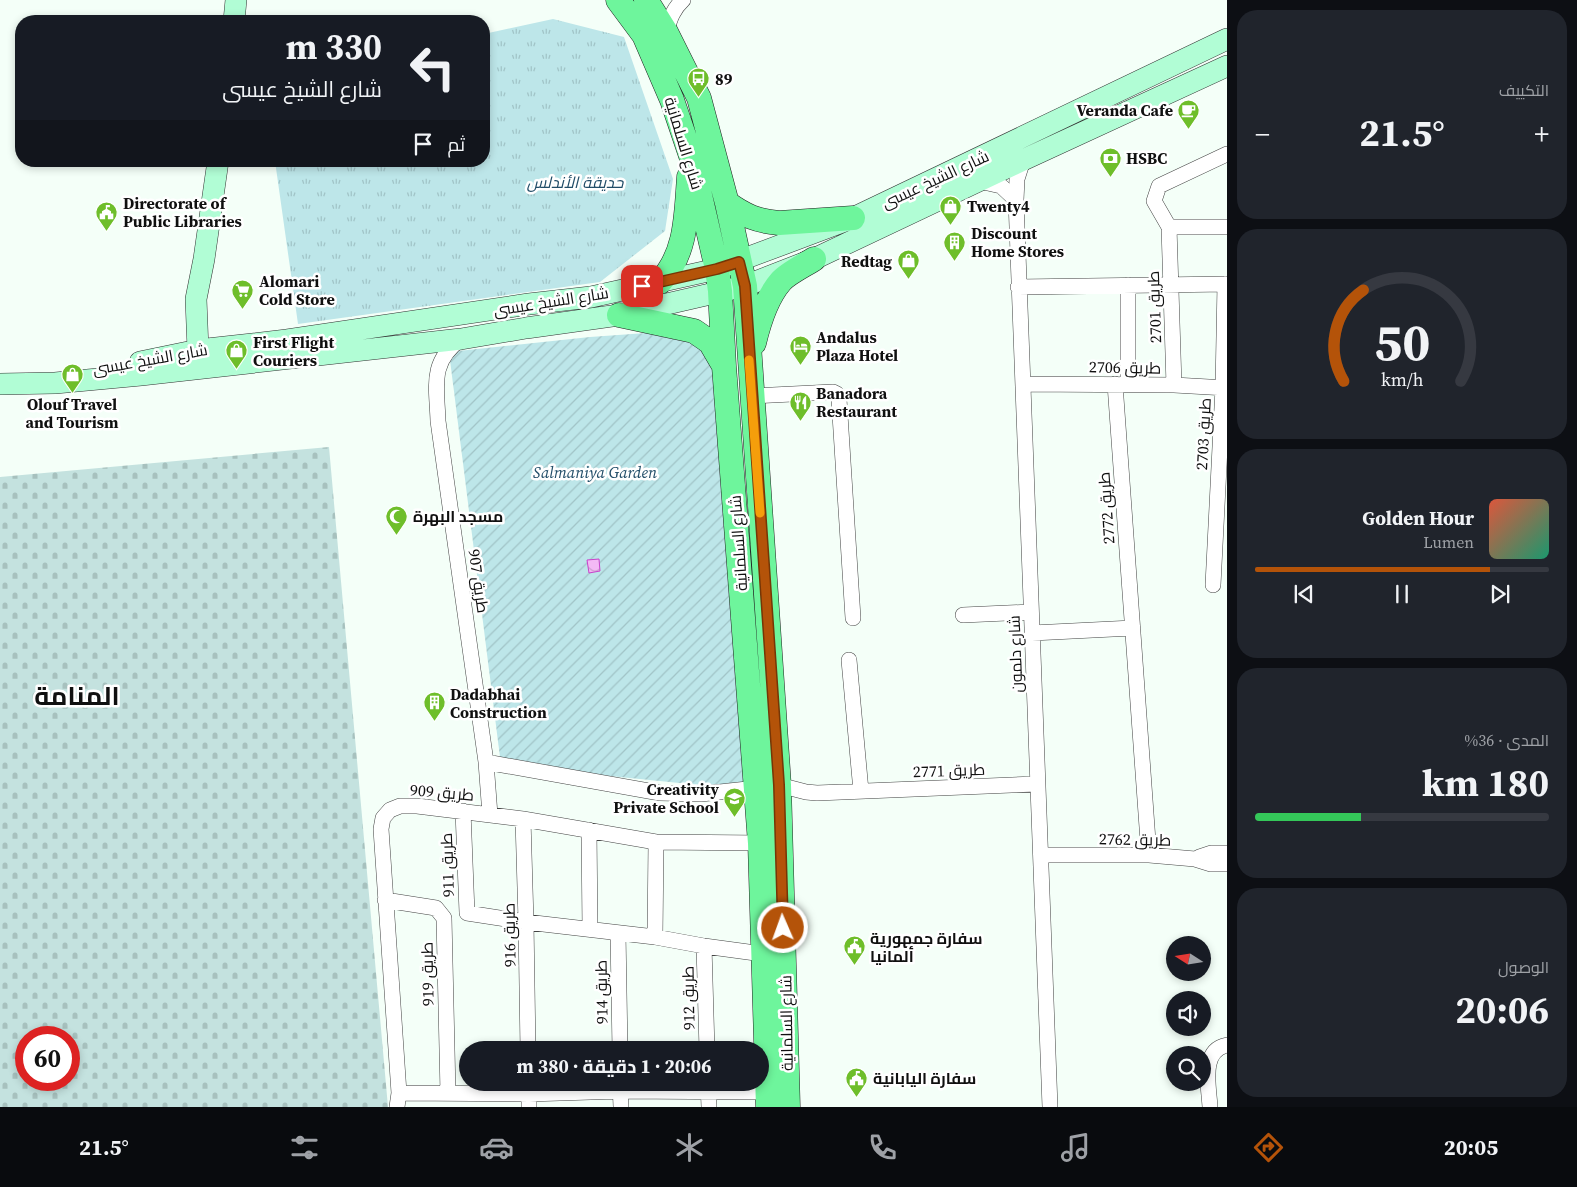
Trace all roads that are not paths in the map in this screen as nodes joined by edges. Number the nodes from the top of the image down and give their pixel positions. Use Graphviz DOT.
graph roads {
  1 [pos="236,0"];
  2 [pos="618,0"];
  3 [pos="646,0"];
  4 [pos="683,0"];
  5 [pos="235,15"];
  6 [pos="666,32"];
  7 [pos="1227,40"];
  8 [pos="1227,66"];
  9 [pos="1227,154"];
  10 [pos="691,156"];
  11 [pos="1023,160"];
  12 [pos="217,167"];
  13 [pos="979,181"];
  14 [pos="1016,200"];
  15 [pos="728,203"];
  16 [pos="853,218"];
  17 [pos="1169,227"];
  18 [pos="1227,228"];
  19 [pos="204,259"];
  20 [pos="814,259"];
  21 [pos="725,274"];
  22 [pos="660,282"];
  23 [pos="1171,284"];
  24 [pos="1226,284"];
  25 [pos="1128,285"];
  26 [pos="745,286"];
  27 [pos="1018,287"];
  28 [pos="196,299"];
  29 [pos="529,304"];
  30 [pos="619,315"];
  31 [pos="460,339"];
  32 [pos="431,341"];
  33 [pos="162,358"];
  34 [pos="204,359"];
  35 [pos="749,359"];
  36 [pos="724,366"];
  37 [pos="436,375"];
  38 [pos="40,383"];
  39 [pos="0,384"];
  40 [pos="1023,384"];
  41 [pos="1121,385"];
  42 [pos="1174,386"];
  43 [pos="1225,388"];
  44 [pos="752,396"];
  45 [pos="1213,585"];
  46 [pos="1031,612"];
  47 [pos="963,615"];
  48 [pos="853,618"];
  49 [pos="1133,628"];
  50 [pos="1032,633"];
  51 [pos="849,660"];
  52 [pos="486,762"];
  53 [pos="1037,784"];
  54 [pos="768,787"];
  55 [pos="861,791"];
  56 [pos="463,811"];
  57 [pos="490,815"];
  58 [pos="523,819"];
  59 [pos="589,830"];
  60 [pos="656,842"];
  61 [pos="760,843"];
  62 [pos="1227,853"];
  63 [pos="1041,855"];
  64 [pos="1149,855"];
  65 [pos="1195,859"];
  66 [pos="1227,864"];
  67 [pos="385,900"];
  68 [pos="436,908"];
  69 [pos="467,913"];
  70 [pos="526,922"];
  71 [pos="590,929"];
  72 [pos="618,933"];
  73 [pos="655,937"];
  74 [pos="704,946"];
  75 [pos="763,954"];
  76 [pos="528,1041"];
  77 [pos="620,1041"];
  78 [pos="707,1041"];
  79 [pos="1227,1045"];
  80 [pos="575,1091"];
  81 [pos="621,1091"];
  82 [pos="708,1091"];
  83 [pos="728,1091"];
  84 [pos="448,1093"];
  85 [pos="529,1095"];
  86 [pos="768,1099"];
  87 [pos="398,1100"];
  88 [pos="621,1107"];
  89 [pos="709,1107"];
  90 [pos="788,1107"];
  91 [pos="1050,1107"];
  92 [pos="1210,1107"];
  1 -- 5 [label="street"];
  2 -- 10 [label="main road, شارع السلمانية"];
  3 -- 6 [label="main road, شارع السلمانية"];
  4 -- 6 [label="street"];
  6 -- 15 [label="main road, شارع السلمانية"];
  7 -- 16 [label="street, شارع الشيخ عيسى"];
  8 -- 11 [label="street, شارع الشيخ عيسى"];
  9 -- 17 [label="street, طريق 2701"];
  10 -- 21 [label="main road, شارع السلمانية"];
  10 -- 22 [label="main road"];
  11 -- 13 [label="street, شارع الشيخ عيسى"];
  11 -- 14 [label="street, شارع دلمون"];
  12 -- 19 [label="street"];
  13 -- 14 [label="street"];
  13 -- 20 [label="street, شارع الشيخ عيسى"];
  14 -- 27 [label="street, شارع دلمون"];
  15 -- 16 [label="main road"];
  15 -- 21 [label="main road, شارع السلمانية"];
  16 -- 21 [label="street, شارع الشيخ عيسى"];
  17 -- 18 [label="street"];
  17 -- 23 [label="street, طريق 2701"];
  19 -- 28 [label="street"];
  19 -- 34 [label="street"];
  20 -- 26 [label="street, شارع الشيخ عيسى"];
  20 -- 35 [label="main road"];
  21 -- 22 [label="street, شارع الشيخ عيسى"];
  21 -- 26 [label="main road, شارع السلمانية"];
  21 -- 30 [label="street, شارع الشيخ عيسى"];
  21 -- 36 [label="main road, شارع السلمانية"];
  22 -- 29 [label="street, شارع الشيخ عيسى"];
  23 -- 24 [label="street"];
  23 -- 25 [label="street"];
  23 -- 42 [label="street, طريق 2701"];
  24 -- 43 [label="street, طريق 2703"];
  25 -- 27 [label="street"];
  25 -- 41 [label="street, طريق 2772"];
  26 -- 35 [label="main road, شارع السلمانية"];
  27 -- 40 [label="street, شارع دلمون"];
  28 -- 33 [label="street"];
  28 -- 34 [label="street"];
  29 -- 32 [label="street"];
  29 -- 34 [label="street, شارع الشيخ عيسى"];
  30 -- 31 [label="street, شارع الشيخ عيسى"];
  30 -- 36 [label="main road"];
  31 -- 32 [label="street, شارع الشيخ عيسى"];
  31 -- 37 [label="street, طريق 907"];
  32 -- 34 [label="street, شارع الشيخ عيسى"];
  32 -- 37 [label="street, طريق 907"];
  33 -- 34 [label="street, شارع الشيخ عيسى"];
  33 -- 38 [label="street, شارع الشيخ عيسى"];
  34 -- 38 [label="street, شارع الشيخ عيسى"];
  35 -- 44 [label="main road, شارع السلمانية"];
  36 -- 54 [label="main road, شارع السلمانية"];
  37 -- 52 [label="street, طريق 907"];
  38 -- 39 [label="street, شارع الشيخ عيسى"];
  40 -- 41 [label="street, طريق 2706"];
  40 -- 46 [label="street, شارع دلمون"];
  41 -- 42 [label="street, طريق 2706"];
  41 -- 49 [label="street, طريق 2772"];
  42 -- 43 [label="street, طريق 2706"];
  43 -- 45 [label="street, طريق 2703"];
  44 -- 48 [label="street"];
  44 -- 54 [label="main road, شارع السلمانية"];
  46 -- 47 [label="street"];
  46 -- 50 [label="street, شارع دلمون"];
  49 -- 50 [label="street"];
  49 -- 64 [label="street, طريق 2772"];
  50 -- 53 [label="street, شارع دلمون"];
  51 -- 55 [label="street"];
  52 -- 54 [label="street"];
  52 -- 57 [label="street, طريق 907"];
  53 -- 55 [label="street, طريق 2771"];
  53 -- 63 [label="street, شارع دلمون"];
  54 -- 55 [label="street, طريق 2771"];
  54 -- 61 [label="main road, شارع السلمانية"];
  54 -- 90 [label="main road, شارع السلمانية"];
  56 -- 57 [label="street, طريق 909"];
  56 -- 67 [label="street, طريق 909"];
  56 -- 69 [label="street, طريق 911"];
  57 -- 58 [label="street, طريق 909"];
  58 -- 59 [label="street, طريق 909"];
  58 -- 70 [label="street, طريق 916"];
  59 -- 60 [label="street, طريق 909"];
  59 -- 71 [label="street"];
  60 -- 61 [label="street, طريق 909"];
  60 -- 73 [label="street"];
  61 -- 75 [label="main road, شارع السلمانية"];
  62 -- 65 [label="street"];
  63 -- 64 [label="street, طريق 2762"];
  63 -- 91 [label="street, شارع دلمون"];
  64 -- 65 [label="street, طريق 2762"];
  65 -- 66 [label="street, طريق 2762"];
  67 -- 68 [label="street"];
  67 -- 87 [label="street, طريق 909"];
  68 -- 69 [label="street"];
  68 -- 84 [label="street, طريق 919"];
  69 -- 70 [label="street, طريق 911"];
  70 -- 71 [label="street, طريق 911"];
  70 -- 76 [label="street, طريق 916"];
  71 -- 72 [label="street, طريق 911"];
  72 -- 73 [label="street, طريق 911"];
  72 -- 77 [label="street, طريق 914"];
  73 -- 74 [label="street, طريق 911"];
  74 -- 75 [label="street, طريق 911"];
  74 -- 78 [label="street, طريق 912"];
  75 -- 86 [label="main road, شارع السلمانية"];
  79 -- 92 [label="street"];
  80 -- 85 [label="street"];
  81 -- 88 [label="street"];
  82 -- 89 [label="street"];
  83 -- 86 [label="street"];
  84 -- 85 [label="street"];
  84 -- 87 [label="street"];
}
